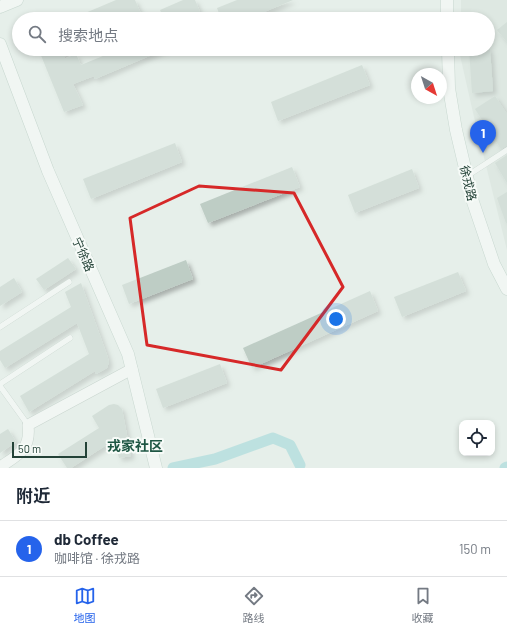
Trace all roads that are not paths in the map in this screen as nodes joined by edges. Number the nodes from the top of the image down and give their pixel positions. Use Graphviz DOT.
graph roads {
  1 [pos="17,0"];
  2 [pos="447,0"];
  3 [pos="0,7"];
  4 [pos="447,12"];
  5 [pos="0,44"];
  6 [pos="448,56"];
  7 [pos="507,150"];
  8 [pos="467,176"];
  9 [pos="69,282"];
  10 [pos="507,289"];
  11 [pos="0,327"];
  12 [pos="70,338"];
  13 [pos="132,369"];
  14 [pos="0,385"];
  15 [pos="28,426"];
  16 [pos="156,465"];
  17 [pos="0,467"];
  1 -- 3 [label="street"];
  2 -- 4 [label="street"];
  5 -- 13 [label="street, 宁徐路"];
  6 -- 8 [label="street, 徐戎路"];
  7 -- 8 [label="lane"];
  8 -- 10 [label="street, 徐戎路"];
  9 -- 11 [label="lane"];
  12 -- 14 [label="lane"];
  13 -- 15 [label="street"];
  13 -- 16 [label="street, 宁徐路"];
  14 -- 15 [label="lane"];
  15 -- 17 [label="street"];
}
